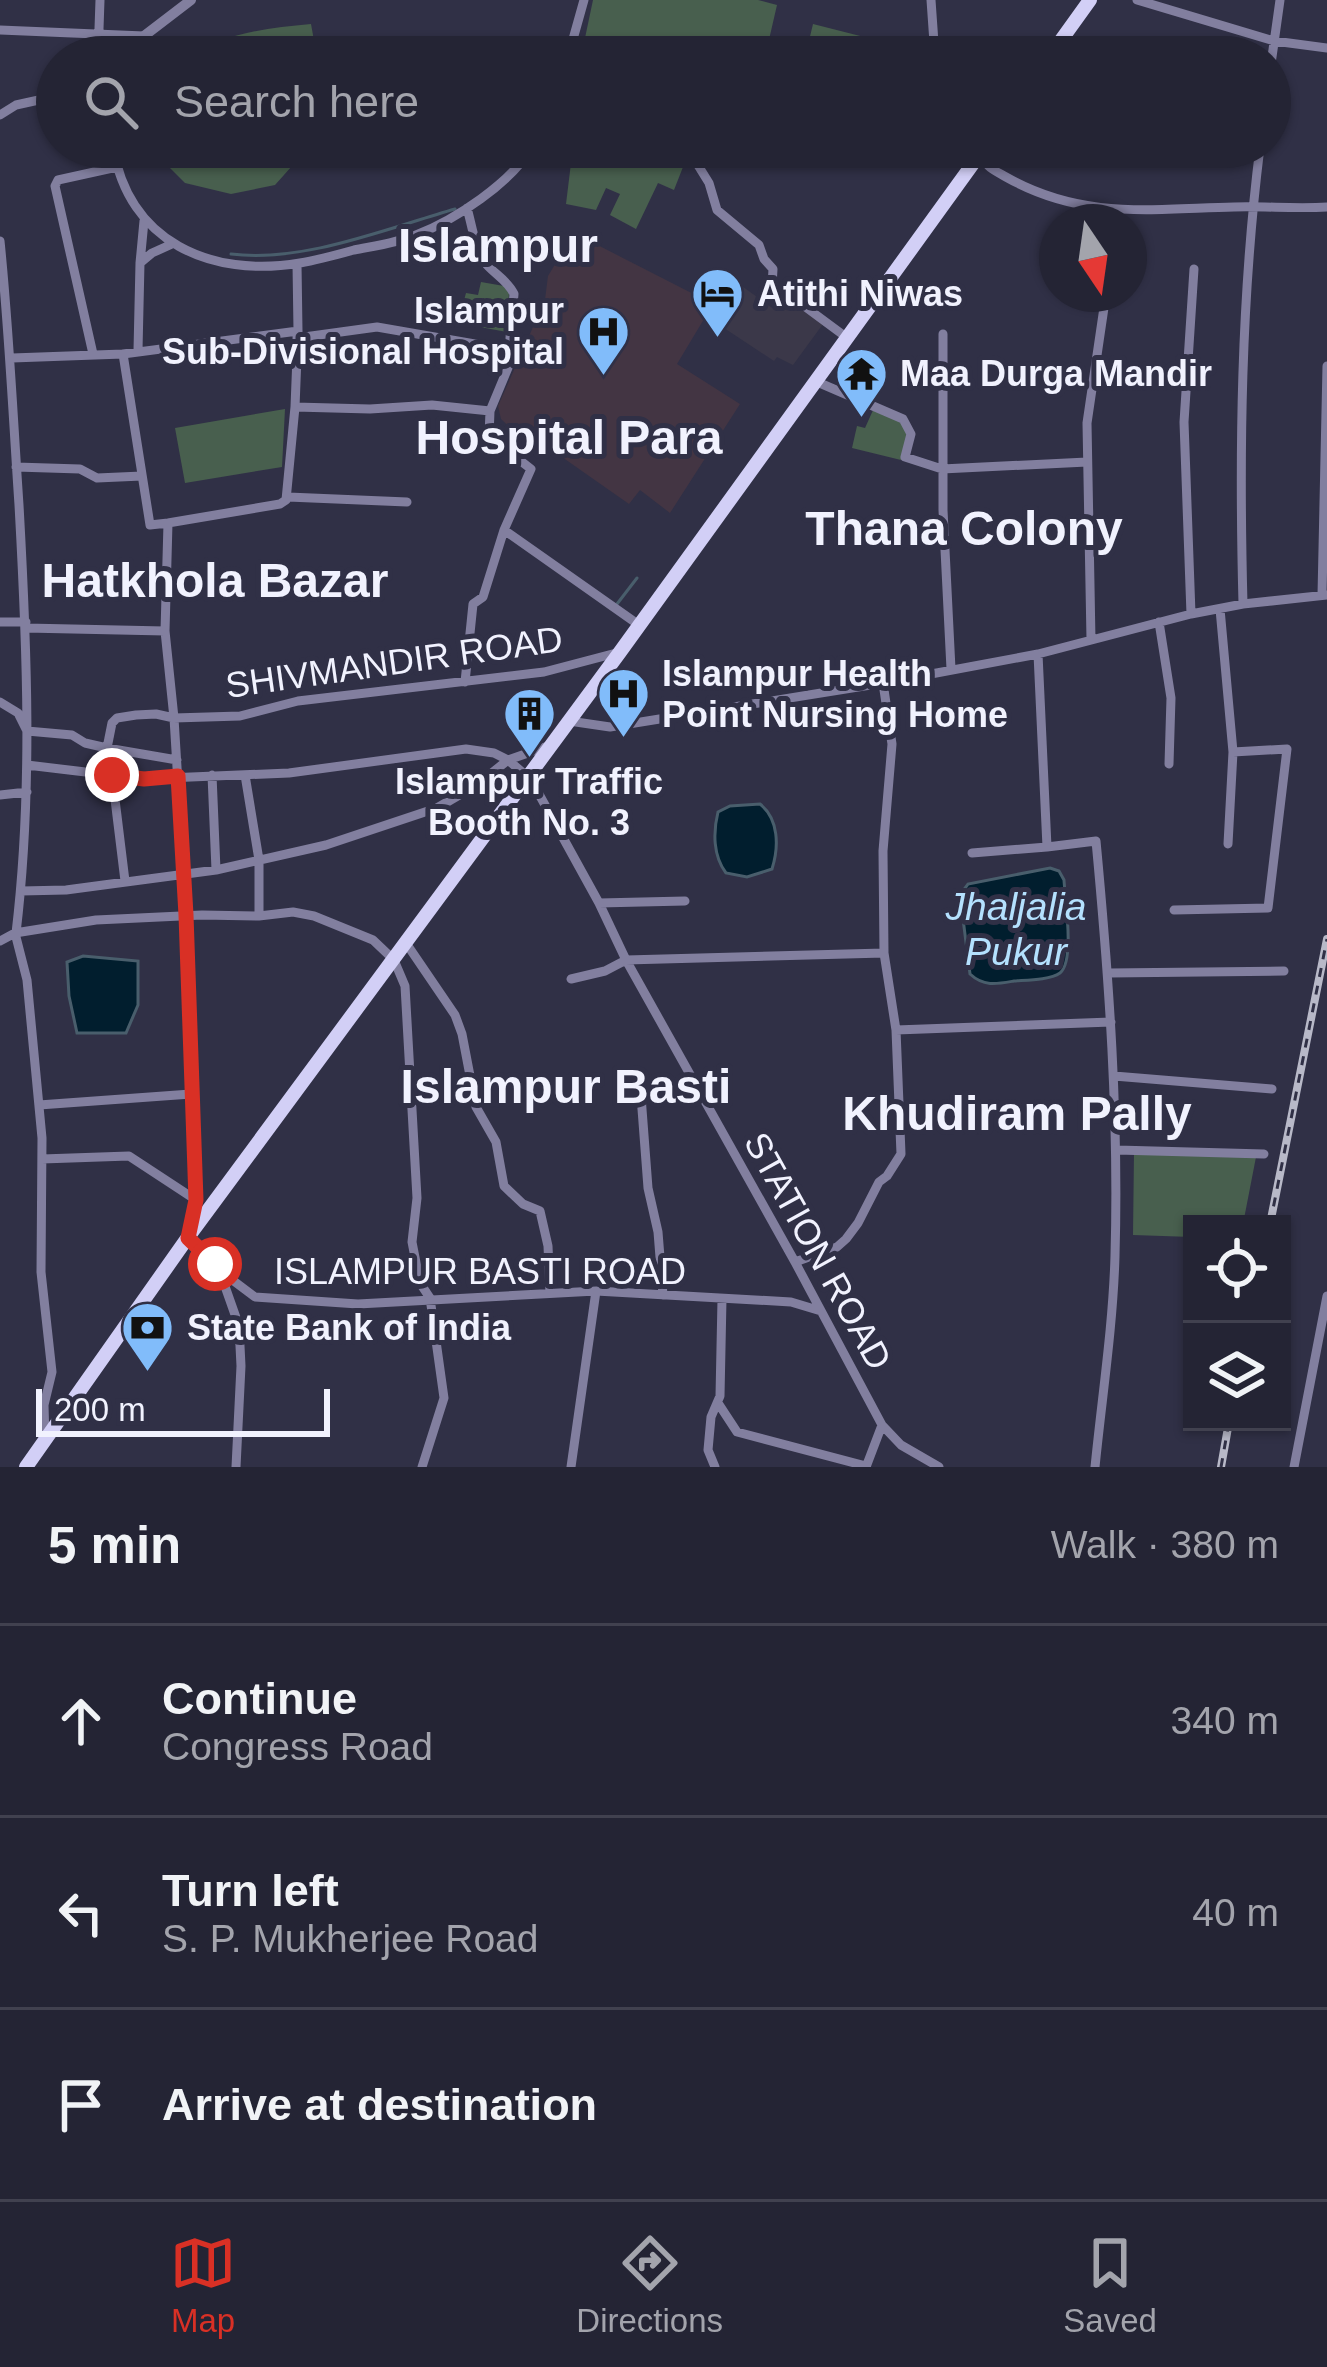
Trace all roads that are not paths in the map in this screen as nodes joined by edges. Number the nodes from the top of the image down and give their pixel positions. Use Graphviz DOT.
graph roads {
  1 [pos="100,0"];
  2 [pos="191,0"];
  3 [pos="584,0"];
  4 [pos="931,0"];
  5 [pos="1090,0"];
  6 [pos="1137,0"];
  7 [pos="1280,0"];
  8 [pos="0,30"];
  9 [pos="98,35"];
  10 [pos="144,36"];
  11 [pos="574,36"];
  12 [pos="934,36"];
  13 [pos="1064,36"];
  14 [pos="1257,36"];
  15 [pos="1275,36"];
  16 [pos="1291,43"];
  17 [pos="1327,48"];
  18 [pos="36,101"];
  19 [pos="0,115"];
  20 [pos="108,168"];
  21 [pos="117,168"];
  22 [pos="514,168"];
  23 [pos="700,168"];
  24 [pos="967,168"];
  25 [pos="990,168"];
  26 [pos="1258,168"];
  27 [pos="1073,204"];
  28 [pos="1253,207"];
  29 [pos="1327,207"];
  30 [pos="467,208"];
  31 [pos="1147,214"];
  32 [pos="145,220"];
  33 [pos="0,241"];
  34 [pos="172,244"];
  35 [pos="140,263"];
  36 [pos="296,263"];
  37 [pos="1194,269"];
  38 [pos="1103,312"];
  39 [pos="943,334"];
  40 [pos="298,335"];
  41 [pos="846,338"];
  42 [pos="138,350"];
  43 [pos="515,351"];
  44 [pos="93,354"];
  45 [pos="123,354"];
  46 [pos="12,358"];
  47 [pos="1327,366"];
  48 [pos="815,381"];
  49 [pos="295,407"];
  50 [pos="490,411"];
  51 [pos="15,448"];
  52 [pos="0,450"];
  53 [pos="1088,462"];
  54 [pos="16,467"];
  55 [pos="942,469"];
  56 [pos="142,476"];
  57 [pos="288,497"];
  58 [pos="407,502"];
  59 [pos="167,524"];
  60 [pos="504,530"];
  61 [pos="1324,595"];
  62 [pos="1243,604"];
  63 [pos="1220,609"];
  64 [pos="1191,614"];
  65 [pos="0,622"];
  66 [pos="1159,622"];
  67 [pos="26,625"];
  68 [pos="639,625"];
  69 [pos="165,631"];
  70 [pos="1091,640"];
  71 [pos="620,652"];
  72 [pos="1037,654"];
  73 [pos="951,669"];
  74 [pos="465,682"];
  75 [pos="883,683"];
  76 [pos="0,701"];
  77 [pos="174,718"];
  78 [pos="569,721"];
  79 [pos="27,731"];
  80 [pos="551,745"];
  81 [pos="107,748"];
  82 [pos="1233,752"];
  83 [pos="177,760"];
  84 [pos="508,760"];
  85 [pos="1169,764"];
  86 [pos="27,765"];
  87 [pos="112,775"];
  88 [pos="212,775"];
  89 [pos="245,775"];
  90 [pos="178,776"];
  91 [pos="532,782"];
  92 [pos="27,792"];
  93 [pos="0,795"];
  94 [pos="1228,844"];
  95 [pos="1047,847"];
  96 [pos="972,853"];
  97 [pos="259,860"];
  98 [pos="216,870"];
  99 [pos="183,873"];
  100 [pos="125,881"];
  101 [pos="21,891"];
  102 [pos="685,901"];
  103 [pos="599,903"];
  104 [pos="1174,910"];
  105 [pos="186,915"];
  106 [pos="259,916"];
  107 [pos="15,933"];
  108 [pos="0,941"];
  109 [pos="406,944"];
  110 [pos="884,953"];
  111 [pos="394,960"];
  112 [pos="626,960"];
  113 [pos="1284,971"];
  114 [pos="1109,973"];
  115 [pos="571,979"];
  116 [pos="1111,1022"];
  117 [pos="896,1030"];
  118 [pos="1114,1076"];
  119 [pos="1272,1089"];
  120 [pos="191,1094"];
  121 [pos="702,1094"];
  122 [pos="39,1105"];
  123 [pos="1117,1150"];
  124 [pos="1264,1154"];
  125 [pos="42,1159"];
  126 [pos="196,1200"];
  127 [pos="188,1238"];
  128 [pos="795,1262"];
  129 [pos="219,1270"];
  130 [pos="596,1291"];
  131 [pos="550,1293"];
  132 [pos="663,1295"];
  133 [pos="1327,1296"];
  134 [pos="430,1298"];
  135 [pos="722,1299"];
  136 [pos="821,1311"];
  137 [pos="1312,1371"];
  138 [pos="1327,1373"];
  139 [pos="717,1402"];
  140 [pos="882,1425"];
  141 [pos="45,1440"];
  142 [pos="866,1466"];
  143 [pos="26,1467"];
  144 [pos="236,1467"];
  145 [pos="422,1467"];
  146 [pos="571,1467"];
  147 [pos="715,1467"];
  148 [pos="939,1467"];
  149 [pos="1095,1467"];
  150 [pos="1294,1467"];
  1 -- 9 [label="street"];
  2 -- 10 [label="street"];
  3 -- 11 [label="street"];
  4 -- 12 [label="street"];
  5 -- 13 [label="main road"];
  6 -- 14 [label="street"];
  7 -- 15 [label="street"];
  8 -- 9 [label="street"];
  9 -- 10 [label="street"];
  16 -- 17 [label="street"];
  18 -- 19 [label="street"];
  20 -- 44 [label="street"];
  21 -- 32 [label="street"];
  22 -- 30 [label="street"];
  23 -- 41 [label="street"];
  24 -- 41 [label="main road"];
  25 -- 27 [label="street"];
  26 -- 28 [label="street"];
  28 -- 29 [label="street"];
  28 -- 31 [label="street"];
  28 -- 62 [label="street"];
  30 -- 36 [label="street"];
  30 -- 43 [label="street"];
  32 -- 34 [label="street"];
  32 -- 35 [label="street"];
  33 -- 46 [label="street"];
  34 -- 35 [label="street"];
  34 -- 36 [label="street"];
  35 -- 42 [label="street"];
  36 -- 40 [label="street"];
  37 -- 64 [label="street"];
  38 -- 53 [label="street"];
  39 -- 55 [label="street"];
  40 -- 42 [label="street"];
  40 -- 43 [label="street"];
  40 -- 49 [label="street"];
  41 -- 48 [label="main road"];
  42 -- 45 [label="street"];
  43 -- 50 [label="street"];
  44 -- 45 [label="street"];
  44 -- 46 [label="street"];
  45 -- 56 [label="street"];
  46 -- 51 [label="street"];
  47 -- 61 [label="street"];
  48 -- 55 [label="street"];
  48 -- 68 [label="main road"];
  49 -- 50 [label="street"];
  49 -- 57 [label="street"];
  50 -- 60 [label="street"];
  51 -- 52 [label="street"];
  51 -- 54 [label="street"];
  53 -- 55 [label="street"];
  53 -- 70 [label="street"];
  54 -- 56 [label="street"];
  54 -- 67 [label="street"];
  55 -- 73 [label="street"];
  56 -- 59 [label="street"];
  57 -- 58 [label="street"];
  57 -- 59 [label="street"];
  59 -- 69 [label="street"];
  60 -- 68 [label="street"];
  60 -- 74 [label="street"];
  61 -- 62 [label="street"];
  62 -- 63 [label="street"];
  63 -- 64 [label="street"];
  63 -- 82 [label="street"];
  64 -- 66 [label="street"];
  65 -- 67 [label="street"];
  66 -- 70 [label="street"];
  66 -- 85 [label="street"];
  67 -- 69 [label="street"];
  67 -- 79 [label="street"];
  68 -- 71 [label="main road"];
  69 -- 77 [label="street"];
  70 -- 72 [label="street"];
  71 -- 74 [label="street, SHIVMANDIR ROAD"];
  71 -- 78 [label="main road"];
  72 -- 73 [label="street"];
  72 -- 95 [label="street"];
  73 -- 75 [label="street"];
  74 -- 77 [label="street, SHIVMANDIR ROAD"];
  75 -- 78 [label="street"];
  75 -- 110 [label="street"];
  76 -- 79 [label="street"];
  77 -- 81 [label="street, SHIVMANDIR ROAD"];
  77 -- 83 [label="street"];
  78 -- 80 [label="main road"];
  79 -- 81 [label="street"];
  79 -- 86 [label="street"];
  80 -- 84 [label="street"];
  80 -- 91 [label="main road"];
  81 -- 83 [label="street"];
  82 -- 94 [label="street"];
  82 -- 104 [label="street"];
  83 -- 90 [label="street"];
  84 -- 89 [label="street"];
  84 -- 91 [label="street"];
  84 -- 97 [label="street"];
  86 -- 87 [label="street"];
  86 -- 92 [label="street"];
  87 -- 90 [label="street"];
  87 -- 100 [label="street"];
  88 -- 89 [label="street"];
  88 -- 90 [label="street"];
  88 -- 98 [label="street"];
  89 -- 97 [label="street"];
  90 -- 99 [label="street"];
  91 -- 103 [label="street, STATION ROAD"];
  91 -- 109 [label="main road"];
  92 -- 93 [label="street"];
  92 -- 101 [label="street"];
  95 -- 96 [label="street"];
  95 -- 114 [label="street"];
  97 -- 98 [label="street"];
  97 -- 106 [label="street"];
  98 -- 99 [label="street"];
  99 -- 100 [label="street"];
  99 -- 105 [label="street"];
  100 -- 101 [label="street"];
  101 -- 107 [label="street"];
  102 -- 103 [label="street"];
  103 -- 112 [label="street, STATION ROAD"];
  105 -- 106 [label="street"];
  105 -- 107 [label="street"];
  105 -- 120 [label="street"];
  106 -- 111 [label="street"];
  107 -- 108 [label="street"];
  107 -- 122 [label="street"];
  109 -- 111 [label="main road"];
  109 -- 131 [label="street"];
  110 -- 112 [label="street"];
  110 -- 117 [label="street"];
  111 -- 127 [label="main road"];
  111 -- 134 [label="street"];
  112 -- 115 [label="street"];
  112 -- 121 [label="street, STATION ROAD"];
  113 -- 114 [label="street"];
  114 -- 116 [label="street"];
  116 -- 117 [label="street"];
  116 -- 118 [label="street"];
  117 -- 128 [label="street"];
  118 -- 119 [label="street"];
  118 -- 123 [label="street"];
  120 -- 122 [label="street"];
  120 -- 126 [label="street"];
  121 -- 128 [label="street, STATION ROAD"];
  121 -- 132 [label="street"];
  122 -- 125 [label="street"];
  123 -- 124 [label="street"];
  123 -- 149 [label="street"];
  125 -- 126 [label="street"];
  125 -- 141 [label="street"];
  126 -- 127 [label="street"];
  127 -- 129 [label="street"];
  127 -- 141 [label="main road"];
  128 -- 136 [label="street, STATION ROAD"];
  129 -- 134 [label="street, ISLAMPUR BASTI ROAD"];
  129 -- 144 [label="street"];
  130 -- 131 [label="street, ISLAMPUR BASTI ROAD"];
  130 -- 132 [label="street, ISLAMPUR BASTI ROAD"];
  130 -- 146 [label="street"];
  131 -- 134 [label="street, ISLAMPUR BASTI ROAD"];
  132 -- 135 [label="street, ISLAMPUR BASTI ROAD"];
  133 -- 137 [label="street"];
  134 -- 145 [label="street"];
  135 -- 136 [label="street, ISLAMPUR BASTI ROAD"];
  135 -- 139 [label="street"];
  136 -- 140 [label="street, STATION ROAD"];
  137 -- 138 [label="street"];
  137 -- 150 [label="street"];
  139 -- 142 [label="street"];
  139 -- 147 [label="street"];
  140 -- 142 [label="street"];
  140 -- 148 [label="street, STATION ROAD"];
  141 -- 143 [label="main road"];
}
